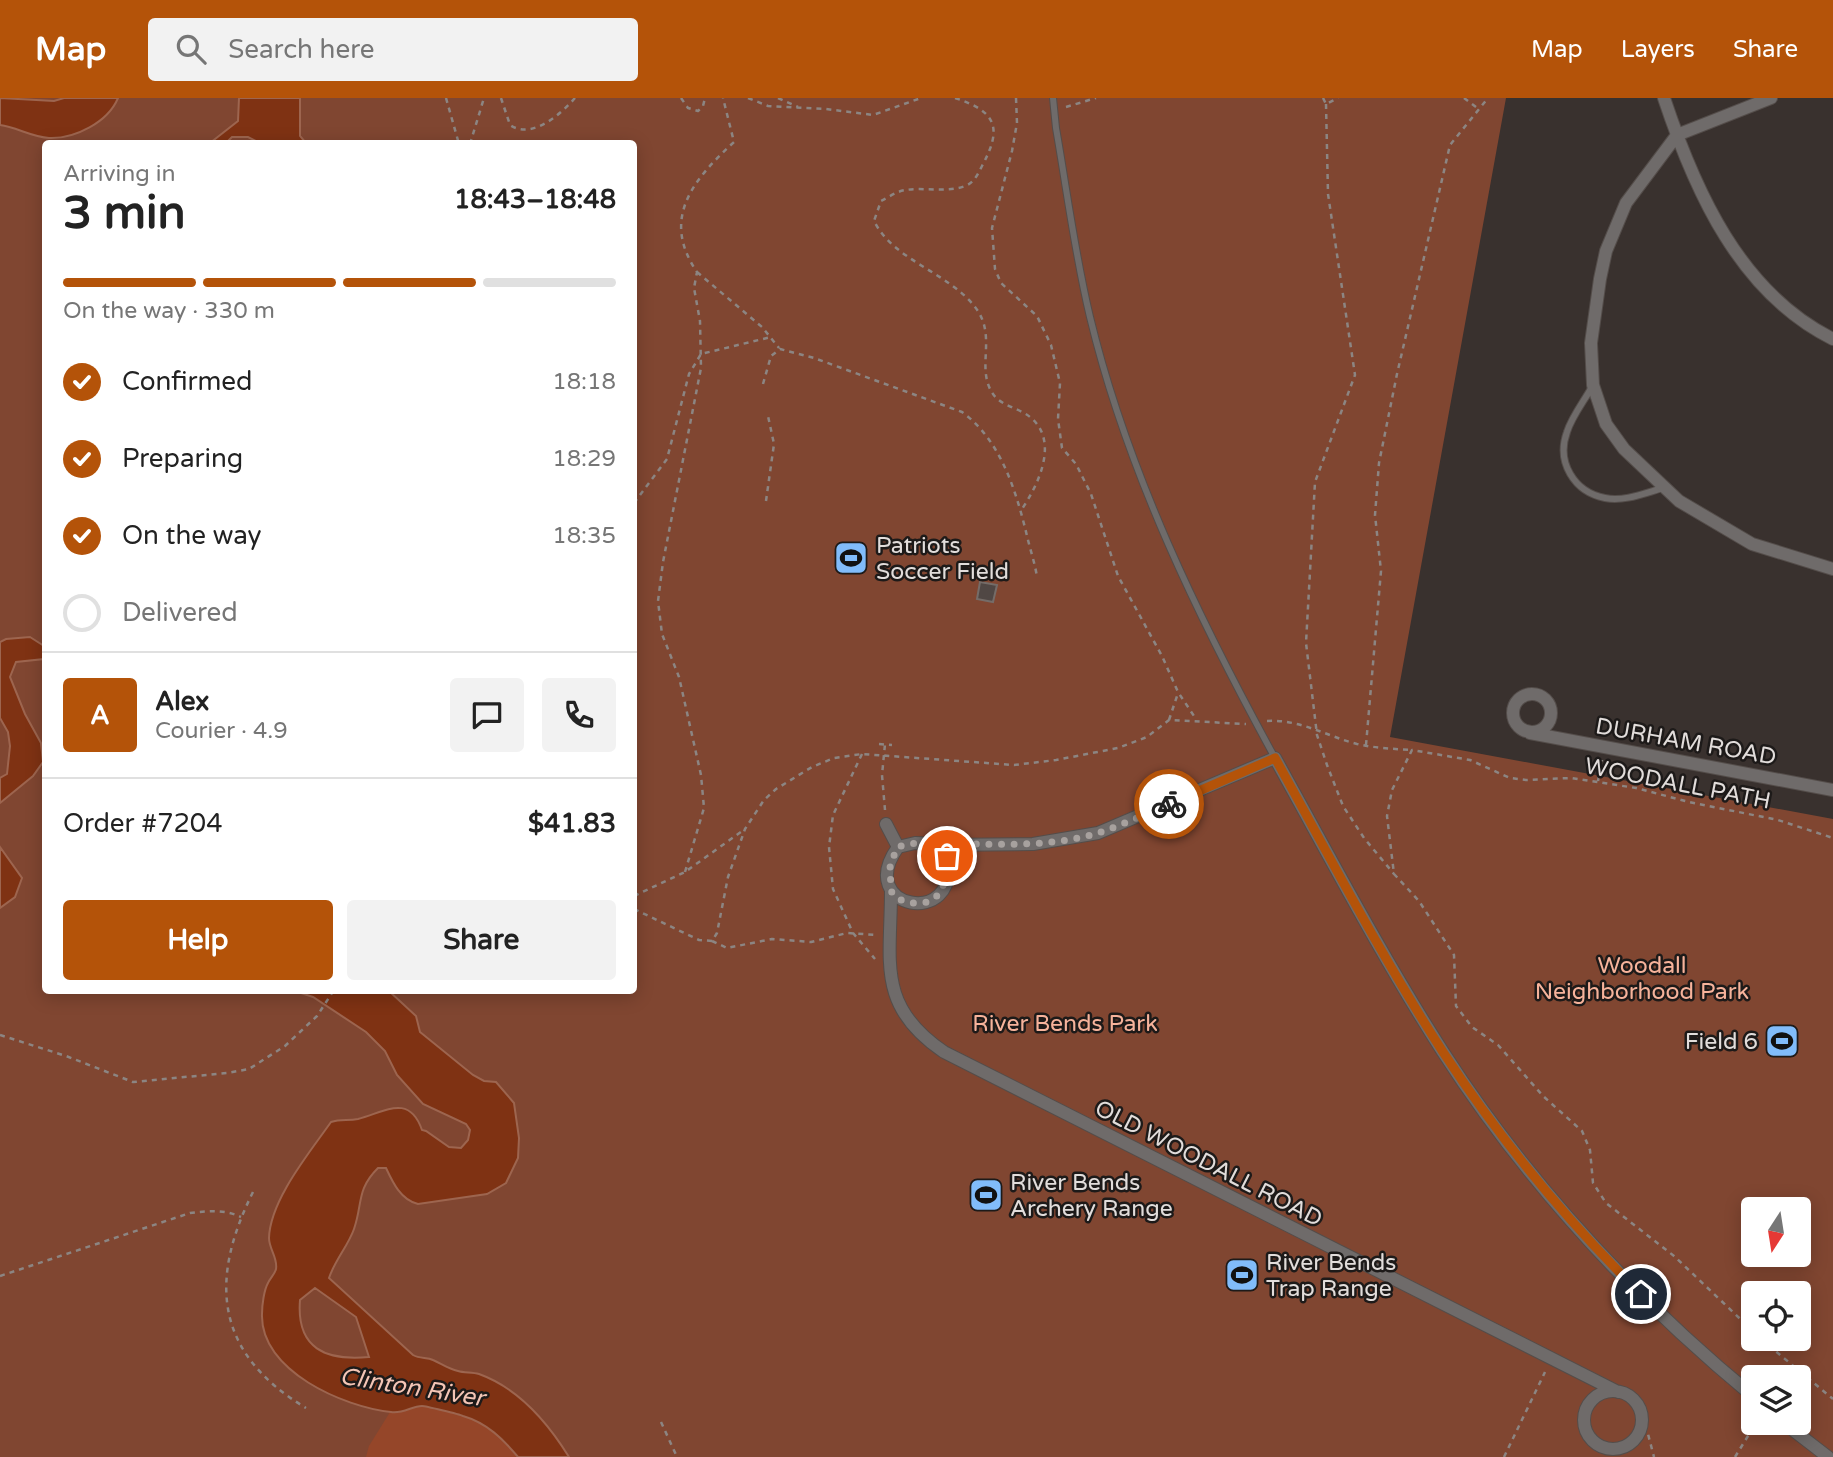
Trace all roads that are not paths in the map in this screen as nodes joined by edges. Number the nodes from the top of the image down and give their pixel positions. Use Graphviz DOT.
graph roads {
  1 [pos="1053,98"];
  2 [pos="1664,98"];
  3 [pos="1771,98"];
  4 [pos="1677,135"];
  5 [pos="1833,339"];
  6 [pos="1593,385"];
  7 [pos="1663,488"];
  8 [pos="1833,569"];
  9 [pos="1551,708"];
  10 [pos="1530,733"];
  11 [pos="1562,737"];
  12 [pos="1275,758"];
  13 [pos="1833,790"];
  14 [pos="887,824"];
  15 [pos="957,844"];
  16 [pos="934,845"];
  17 [pos="898,847"];
  18 [pos="947,862"];
  19 [pos="891,891"];
  20 [pos="910,903"];
  21 [pos="890,918"];
  22 [pos="1594,1380"];
  23 [pos="1741,1385"];
  24 [pos="1618,1392"];
  25 [pos="1591,1400"];
  26 [pos="1800,1435"];
  27 [pos="1828,1457"];
  1 -- 12 [label="lane"];
  2 -- 4 [label="street"];
  3 -- 4 [label="street"];
  4 -- 5 [label="street"];
  4 -- 6 [label="street"];
  6 -- 7 [label="street"];
  6 -- 7 [label="lane"];
  7 -- 8 [label="street"];
  9 -- 10 [label="street"];
  9 -- 10 [label="street"];
  9 -- 11 [label="street, DURHAM ROAD"];
  10 -- 11 [label="street"];
  11 -- 13 [label="street, DURHAM ROAD"];
  12 -- 15 [label="street"];
  12 -- 23 [label="street"];
  14 -- 17 [label="street"];
  15 -- 16 [label="street"];
  15 -- 18 [label="street"];
  16 -- 17 [label="street"];
  16 -- 18 [label="street"];
  17 -- 19 [label="street, OLD WOODALL ROAD"];
  18 -- 20 [label="street"];
  19 -- 20 [label="street"];
  19 -- 21 [label="street, OLD WOODALL ROAD"];
  20 -- 21 [label="street"];
  21 -- 22 [label="street, OLD WOODALL ROAD"];
  22 -- 24 [label="street, OLD WOODALL ROAD"];
  22 -- 25 [label="street"];
  24 -- 25 [label="street"];
  24 -- 25 [label="street, OLD WOODALL ROAD"];
  26 -- 27 [label="street"];
}
